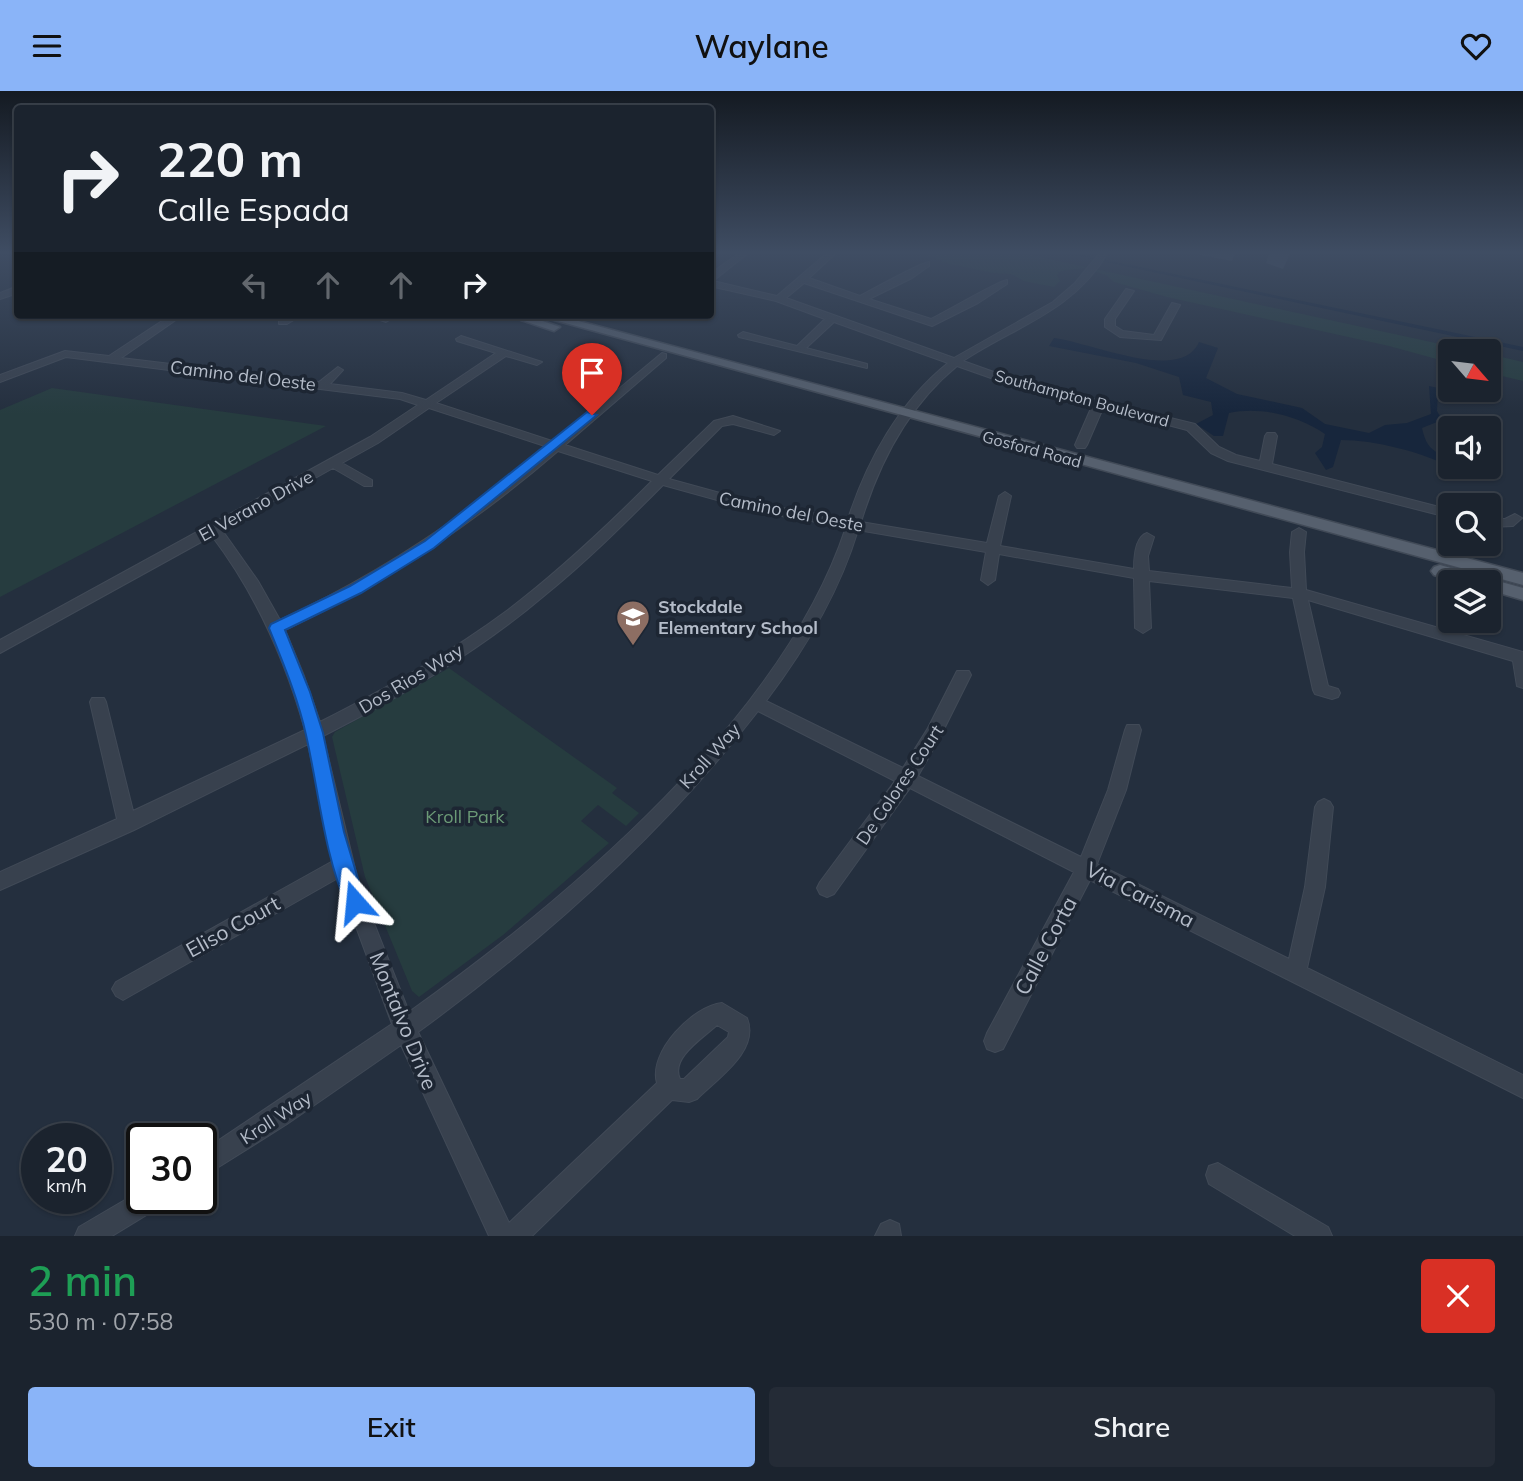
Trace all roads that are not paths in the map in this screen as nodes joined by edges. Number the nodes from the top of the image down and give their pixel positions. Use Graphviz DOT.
graph roads {
  1 [pos="803,307"];
  2 [pos="886,307"];
  3 [pos="962,307"];
  4 [pos="1050,307"];
  5 [pos="1118,307"];
  6 [pos="1174,307"];
  7 [pos="832,318"];
  8 [pos="171,319"];
  9 [pos="289,319"];
  10 [pos="527,319"];
  11 [pos="556,319"];
  12 [pos="283,322"];
  13 [pos="1094,325"];
  14 [pos="1110,327"];
  15 [pos="743,335"];
  16 [pos="461,339"];
  17 [pos="799,349"];
  18 [pos="505,352"];
  19 [pos="662,356"];
  20 [pos="111,359"];
  21 [pos="537,362"];
  22 [pos="955,362"];
  23 [pos="0,365"];
  24 [pos="863,366"];
  25 [pos="338,370"];
  26 [pos="13,374"];
  27 [pos="0,379"];
  28 [pos="321,386"];
  29 [pos="430,404"];
  30 [pos="1098,406"];
  31 [pos="905,419"];
  32 [pos="774,431"];
  33 [pos="1271,436"];
  34 [pos="555,445"];
  35 [pos="1081,445"];
  36 [pos="333,463"];
  37 [pos="1265,468"];
  38 [pos="660,480"];
  39 [pos="368,483"];
  40 [pos="1005,496"];
  41 [pos="1438,511"];
  42 [pos="1515,518"];
  43 [pos="1501,523"];
  44 [pos="853,525"];
  45 [pos="214,529"];
  46 [pos="1299,532"];
  47 [pos="1147,537"];
  48 [pos="993,549"];
  49 [pos="1438,571"];
  50 [pos="1142,575"];
  51 [pos="1523,579"];
  52 [pos="988,580"];
  53 [pos="1501,588"];
  54 [pos="1300,594"];
  55 [pos="1523,594"];
  56 [pos="276,628"];
  57 [pos="1143,628"];
  58 [pos="0,647"];
  59 [pos="962,675"];
  60 [pos="1523,681"];
  61 [pos="1332,692"];
  62 [pos="98,702"];
  63 [pos="756,703"];
  64 [pos="1133,730"];
  65 [pos="314,733"];
  66 [pos="907,779"];
  67 [pos="1324,807"];
  68 [pos="127,824"];
  69 [pos="343,866"];
  70 [pos="1085,868"];
  71 [pos="0,881"];
  72 [pos="827,888"];
  73 [pos="1296,973"];
  74 [pos="122,989"];
  75 [pos="406,1028"];
  76 [pos="995,1041"];
  77 [pos="670,1086"];
  78 [pos="1523,1087"];
  79 [pos="217,1157"];
  80 [pos="1218,1175"];
  81 [pos="126,1213"];
  82 [pos="88,1236"];
  83 [pos="502,1236"];
  84 [pos="514,1236"];
  85 [pos="1319,1236"];
  1 -- 7 [label="street, Southampton Boulevard"];
  2 -- 3 [label="street"];
  4 -- 22 [label="street, Kroll Way"];
  5 -- 14 [label="street"];
  6 -- 14 [label="street"];
  7 -- 17 [label="street"];
  7 -- 22 [label="street, Southampton Boulevard"];
  8 -- 20 [label="street"];
  9 -- 12 [label="street"];
  10 -- 19 [label="main road, Gosford Road"];
  11 -- 31 [label="main road, Gosford Road"];
  13 -- 14 [label="street"];
  15 -- 17 [label="street"];
  16 -- 18 [label="street"];
  17 -- 24 [label="street"];
  18 -- 21 [label="street"];
  18 -- 29 [label="street, El Verano Drive"];
  19 -- 31 [label="main road, Gosford Road"];
  19 -- 34 [label="street"];
  20 -- 26 [label="street, Camino del Oeste"];
  20 -- 28 [label="street, Camino del Oeste"];
  22 -- 30 [label="street, Southampton Boulevard"];
  22 -- 31 [label="street, Kroll Way"];
  23 -- 26 [label="street"];
  25 -- 28 [label="street"];
  26 -- 27 [label="street"];
  28 -- 29 [label="street, Camino del Oeste"];
  29 -- 34 [label="street, Camino del Oeste"];
  29 -- 36 [label="street, El Verano Drive"];
  30 -- 35 [label="street"];
  30 -- 37 [label="street, Southampton Boulevard"];
  31 -- 44 [label="street, Kroll Way"];
  31 -- 46 [label="main road, Gosford Road"];
  31 -- 51 [label="main road, Gosford Road"];
  32 -- 38 [label="street, Dos Rios Way"];
  33 -- 37 [label="street"];
  34 -- 38 [label="street, Camino del Oeste"];
  34 -- 56 [label="street"];
  36 -- 39 [label="street"];
  36 -- 45 [label="street, El Verano Drive"];
  37 -- 41 [label="street, Southampton Boulevard"];
  38 -- 44 [label="street, Camino del Oeste"];
  38 -- 65 [label="street, Dos Rios Way"];
  40 -- 48 [label="street"];
  42 -- 43 [label="street"];
  44 -- 48 [label="street, Camino del Oeste"];
  44 -- 63 [label="street, Kroll Way"];
  45 -- 56 [label="street, Montalvo Drive"];
  45 -- 58 [label="street, El Verano Drive"];
  46 -- 49 [label="main road, Gosford Road"];
  46 -- 54 [label="street"];
  47 -- 50 [label="street"];
  48 -- 50 [label="street, Camino del Oeste"];
  48 -- 52 [label="street"];
  50 -- 54 [label="street, Camino del Oeste"];
  50 -- 57 [label="street"];
  53 -- 55 [label="main road"];
  54 -- 60 [label="street, Camino del Oeste"];
  54 -- 61 [label="street"];
  56 -- 65 [label="street, Montalvo Drive"];
  59 -- 66 [label="street, De Colores Court"];
  62 -- 68 [label="street"];
  63 -- 66 [label="street, Via Carisma"];
  63 -- 75 [label="street, Kroll Way"];
  64 -- 70 [label="street, Calle Corta"];
  65 -- 68 [label="street, Dos Rios Way"];
  65 -- 69 [label="street, Montalvo Drive"];
  66 -- 70 [label="street, Via Carisma"];
  66 -- 72 [label="street, De Colores Court"];
  67 -- 73 [label="street"];
  68 -- 71 [label="street, Dos Rios Way"];
  69 -- 74 [label="street, Eliso Court"];
  69 -- 75 [label="street, Montalvo Drive"];
  70 -- 73 [label="street, Via Carisma"];
  70 -- 76 [label="street, Calle Corta"];
  73 -- 78 [label="street, Via Carisma"];
  75 -- 79 [label="street, Kroll Way"];
  75 -- 83 [label="street, Montalvo Drive"];
  77 -- 84 [label="street"];
  80 -- 85 [label="street"];
  81 -- 82 [label="street"];
}
